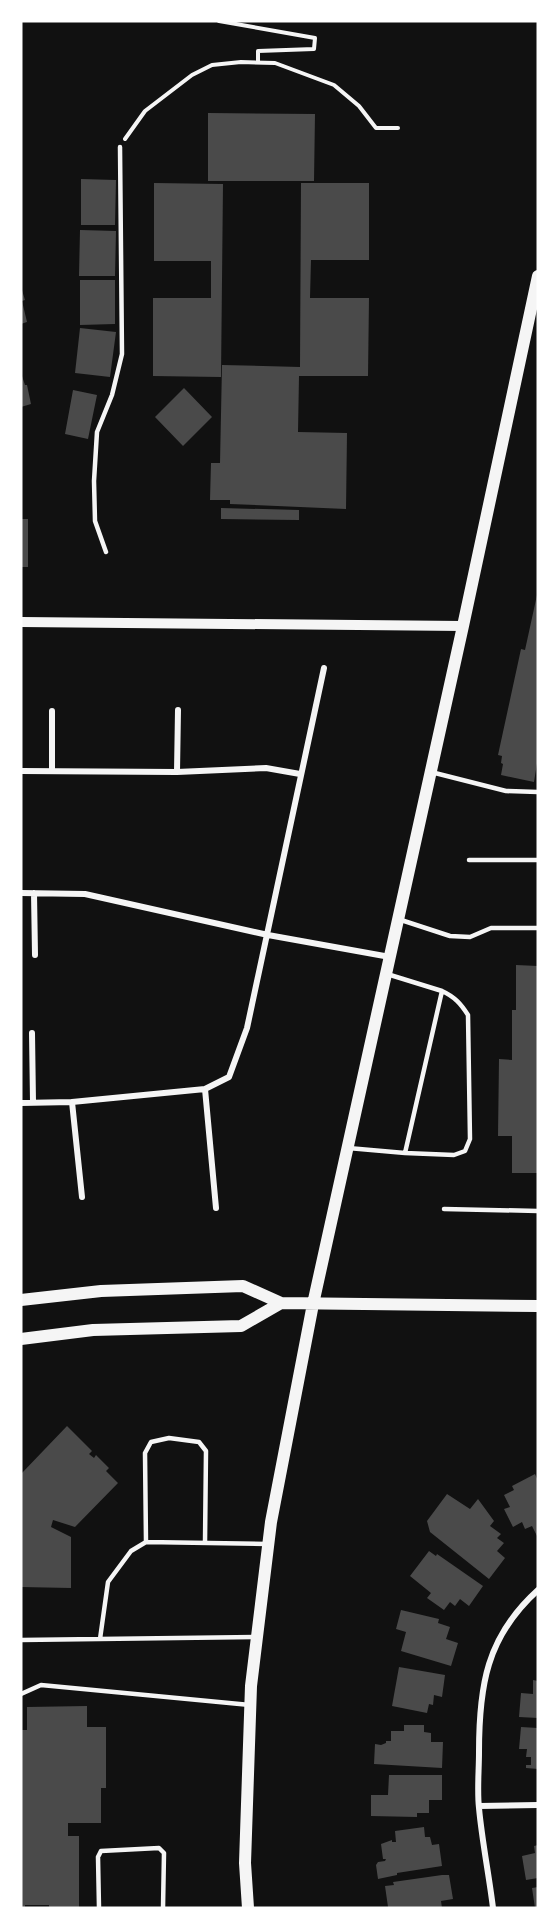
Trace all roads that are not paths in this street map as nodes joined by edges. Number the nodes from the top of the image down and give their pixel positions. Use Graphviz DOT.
graph roads {
  1 [pos="120,147"];
  2 [pos="538,276"];
  3 [pos="106,552"];
  4 [pos="21,622"];
  5 [pos="463,626"];
  6 [pos="324,668"];
  7 [pos="178,710"];
  8 [pos="52,711"];
  9 [pos="21,771"];
  10 [pos="52,771"];
  11 [pos="177,772"];
  12 [pos="431,772"];
  13 [pos="300,774"];
  14 [pos="538,792"];
  15 [pos="469,860"];
  16 [pos="538,860"];
  17 [pos="21,893"];
  18 [pos="33,893"];
  19 [pos="398,919"];
  20 [pos="538,928"];
  21 [pos="268,935"];
  22 [pos="35,954"];
  23 [pos="390,957"];
  24 [pos="386,974"];
  25 [pos="442,991"];
  26 [pos="32,1033"];
  27 [pos="205,1089"];
  28 [pos="21,1102"];
  29 [pos="33,1102"];
  30 [pos="72,1102"];
  31 [pos="348,1148"];
  32 [pos="405,1153"];
  33 [pos="82,1197"];
  34 [pos="216,1208"];
  35 [pos="444,1209"];
  36 [pos="538,1211"];
  37 [pos="21,1300"];
  38 [pos="281,1303"];
  39 [pos="313,1304"];
  40 [pos="538,1306"];
  41 [pos="21,1339"];
  42 [pos="146,1542"];
  43 [pos="205,1543"];
  44 [pos="268,1544"];
  45 [pos="538,1590"];
  46 [pos="257,1637"];
  47 [pos="100,1639"];
  48 [pos="21,1640"];
  49 [pos="21,1694"];
  50 [pos="250,1705"];
  51 [pos="538,1805"];
  52 [pos="479,1806"];
  53 [pos="99,1908"];
  54 [pos="163,1908"];
  55 [pos="248,1908"];
  56 [pos="493,1908"];
  1 -- 3 [label="lane"];
  2 -- 5 [label="main road"];
  4 -- 5 [label="street"];
  5 -- 12 [label="main road"];
  6 -- 13 [label="street"];
  7 -- 11 [label="street"];
  8 -- 10 [label="street"];
  9 -- 10 [label="street"];
  10 -- 11 [label="street"];
  11 -- 13 [label="street"];
  12 -- 14 [label="lane"];
  12 -- 19 [label="main road"];
  13 -- 21 [label="street"];
  15 -- 16 [label="lane"];
  17 -- 18 [label="street"];
  18 -- 21 [label="street"];
  18 -- 22 [label="street"];
  19 -- 20 [label="lane"];
  19 -- 23 [label="main road"];
  21 -- 23 [label="street"];
  21 -- 27 [label="street"];
  23 -- 24 [label="main road"];
  24 -- 25 [label="lane"];
  24 -- 31 [label="main road"];
  25 -- 32 [label="lane"];
  25 -- 32 [label="lane"];
  26 -- 29 [label="street"];
  27 -- 30 [label="street"];
  27 -- 34 [label="street"];
  28 -- 29 [label="street"];
  29 -- 30 [label="street"];
  30 -- 33 [label="street"];
  31 -- 32 [label="lane"];
  31 -- 39 [label="main road"];
  35 -- 36 [label="lane"];
  37 -- 38 [label="main road"];
  38 -- 39 [label="main road"];
  38 -- 41 [label="main road"];
  39 -- 40 [label="main road"];
  39 -- 44 [label="main road"];
  42 -- 43 [label="lane"];
  42 -- 43 [label="lane"];
  42 -- 47 [label="lane"];
  43 -- 44 [label="lane"];
  44 -- 46 [label="main road"];
  45 -- 52 [label="street"];
  46 -- 47 [label="lane"];
  46 -- 50 [label="main road"];
  47 -- 48 [label="lane"];
  49 -- 50 [label="lane"];
  50 -- 55 [label="main road"];
  51 -- 52 [label="street"];
  52 -- 56 [label="street"];
  53 -- 54 [label="lane"];
}
